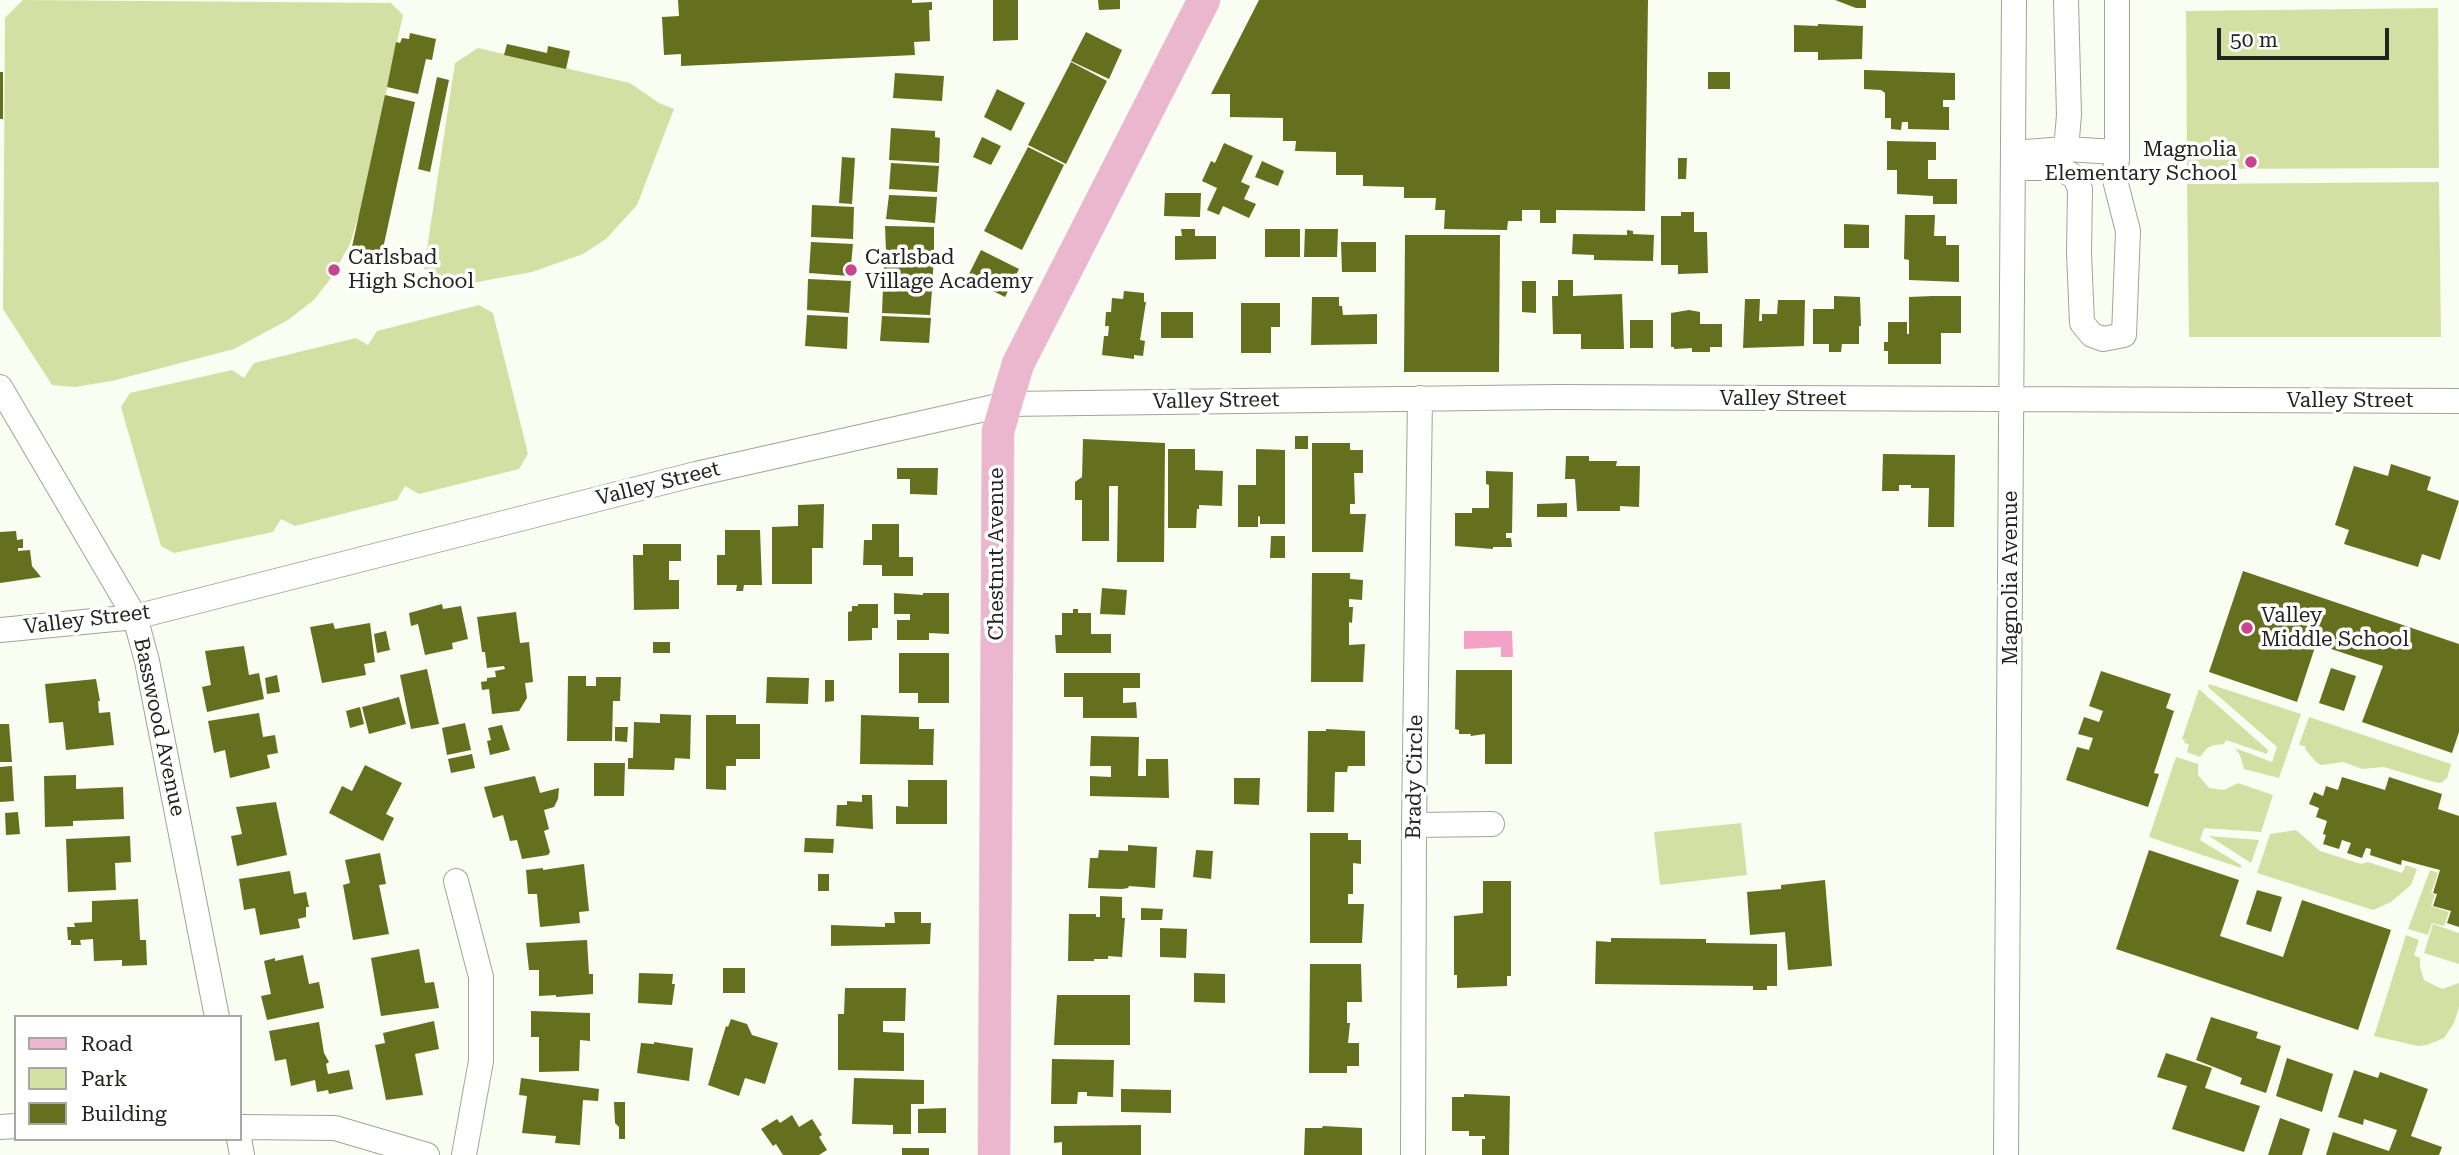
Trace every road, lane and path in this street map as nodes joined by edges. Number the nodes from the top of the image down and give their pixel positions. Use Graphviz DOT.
graph roads {
  1 [pos="1204,0"];
  2 [pos="2014,0"];
  3 [pos="2066,0"];
  4 [pos="2117,0"];
  5 [pos="2066,149"];
  6 [pos="2116,152"];
  7 [pos="2013,160"];
  8 [pos="0,387"];
  9 [pos="1420,398"];
  10 [pos="2012,400"];
  11 [pos="2459,401"];
  12 [pos="1007,404"];
  13 [pos="135,617"];
  14 [pos="0,630"];
  15 [pos="1492,824"];
  16 [pos="1415,825"];
  17 [pos="456,881"];
  18 [pos="217,1015"];
  19 [pos="242,1127"];
  20 [pos="427,1155"];
  21 [pos="464,1155"];
  22 [pos="994,1155"];
  23 [pos="1413,1155"];
  24 [pos="2006,1155"];
  1 -- 12 [label="main road, Chestnut Avenue"];
  2 -- 7 [label="street, Magnolia Avenue"];
  3 -- 5 [label="street"];
  4 -- 6 [label="street"];
  5 -- 6 [label="street"];
  5 -- 7 [label="street"];
  6 -- 7 [label="street"];
  7 -- 10 [label="street, Magnolia Avenue"];
  8 -- 13 [label="street, Basswood Avenue"];
  9 -- 10 [label="street, Valley Street"];
  9 -- 12 [label="street, Valley Street"];
  9 -- 16 [label="street, Brady Circle"];
  10 -- 11 [label="street, Valley Street"];
  10 -- 24 [label="street, Magnolia Avenue"];
  12 -- 13 [label="street, Valley Street"];
  12 -- 22 [label="main road, Chestnut Avenue"];
  13 -- 14 [label="street, Valley Street"];
  13 -- 18 [label="street, Basswood Avenue"];
  15 -- 16 [label="street"];
  16 -- 23 [label="street, Brady Circle"];
  17 -- 21 [label="street"];
  19 -- 20 [label="street"];
}
